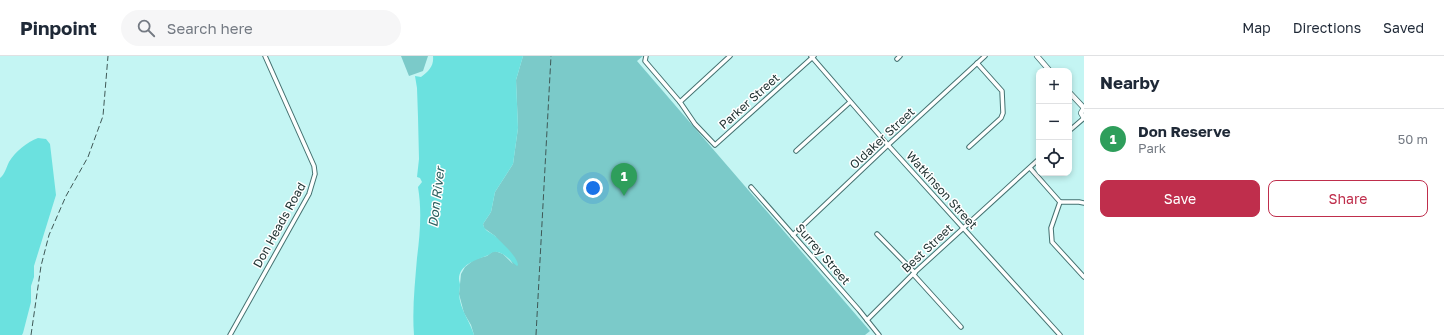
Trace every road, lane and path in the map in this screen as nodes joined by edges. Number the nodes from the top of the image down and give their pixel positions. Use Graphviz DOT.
graph roads {
  1 [pos="265,56"];
  2 [pos="646,56"];
  3 [pos="730,56"];
  4 [pos="812,56"];
  5 [pos="985,56"];
  6 [pos="1037,56"];
  7 [pos="977,63"];
  8 [pos="1047,68"];
  9 [pos="1072,95"];
  10 [pos="680,102"];
  11 [pos="850,102"];
  12 [pos="1084,108"];
  13 [pos="1084,118"];
  14 [pos="1072,128"];
  15 [pos="888,145"];
  16 [pos="968,148"];
  17 [pos="796,151"];
  18 [pos="1036,162"];
  19 [pos="1030,168"];
  20 [pos="751,187"];
  21 [pos="1060,202"];
  22 [pos="1084,203"];
  23 [pos="964,228"];
  24 [pos="877,234"];
  25 [pos="793,235"];
  26 [pos="914,274"];
  27 [pos="1084,277"];
  28 [pos="867,320"];
  29 [pos="961,327"];
  30 [pos="230,335"];
  31 [pos="879,335"];
  32 [pos="1060,335"];
  1 -- 30 [label="street, Don Heads Road"];
  2 -- 10 [label="street"];
  3 -- 10 [label="street"];
  4 -- 10 [label="street, Parker Street"];
  4 -- 11 [label="street, Watkinson Street"];
  5 -- 7 [label="street, Oldaker Street"];
  6 -- 8 [label="street"];
  7 -- 15 [label="street, Oldaker Street"];
  7 -- 16 [label="street"];
  9 -- 12 [label="street"];
  11 -- 15 [label="street, Watkinson Street"];
  11 -- 17 [label="street"];
  12 -- 13 [label="street"];
  13 -- 14 [label="street"];
  15 -- 23 [label="street, Watkinson Street"];
  15 -- 25 [label="street, Oldaker Street"];
  18 -- 19 [label="street, Best Street"];
  19 -- 21 [label="street"];
  19 -- 23 [label="street, Best Street"];
  20 -- 25 [label="street, Surrey Street"];
  21 -- 22 [label="street"];
  21 -- 27 [label="street"];
  23 -- 26 [label="street, Best Street"];
  23 -- 32 [label="street, Watkinson Street"];
  24 -- 26 [label="street"];
  25 -- 28 [label="street, Surrey Street"];
  26 -- 28 [label="street, Best Street"];
  26 -- 29 [label="street"];
  28 -- 31 [label="street, Surrey Street"];
}
